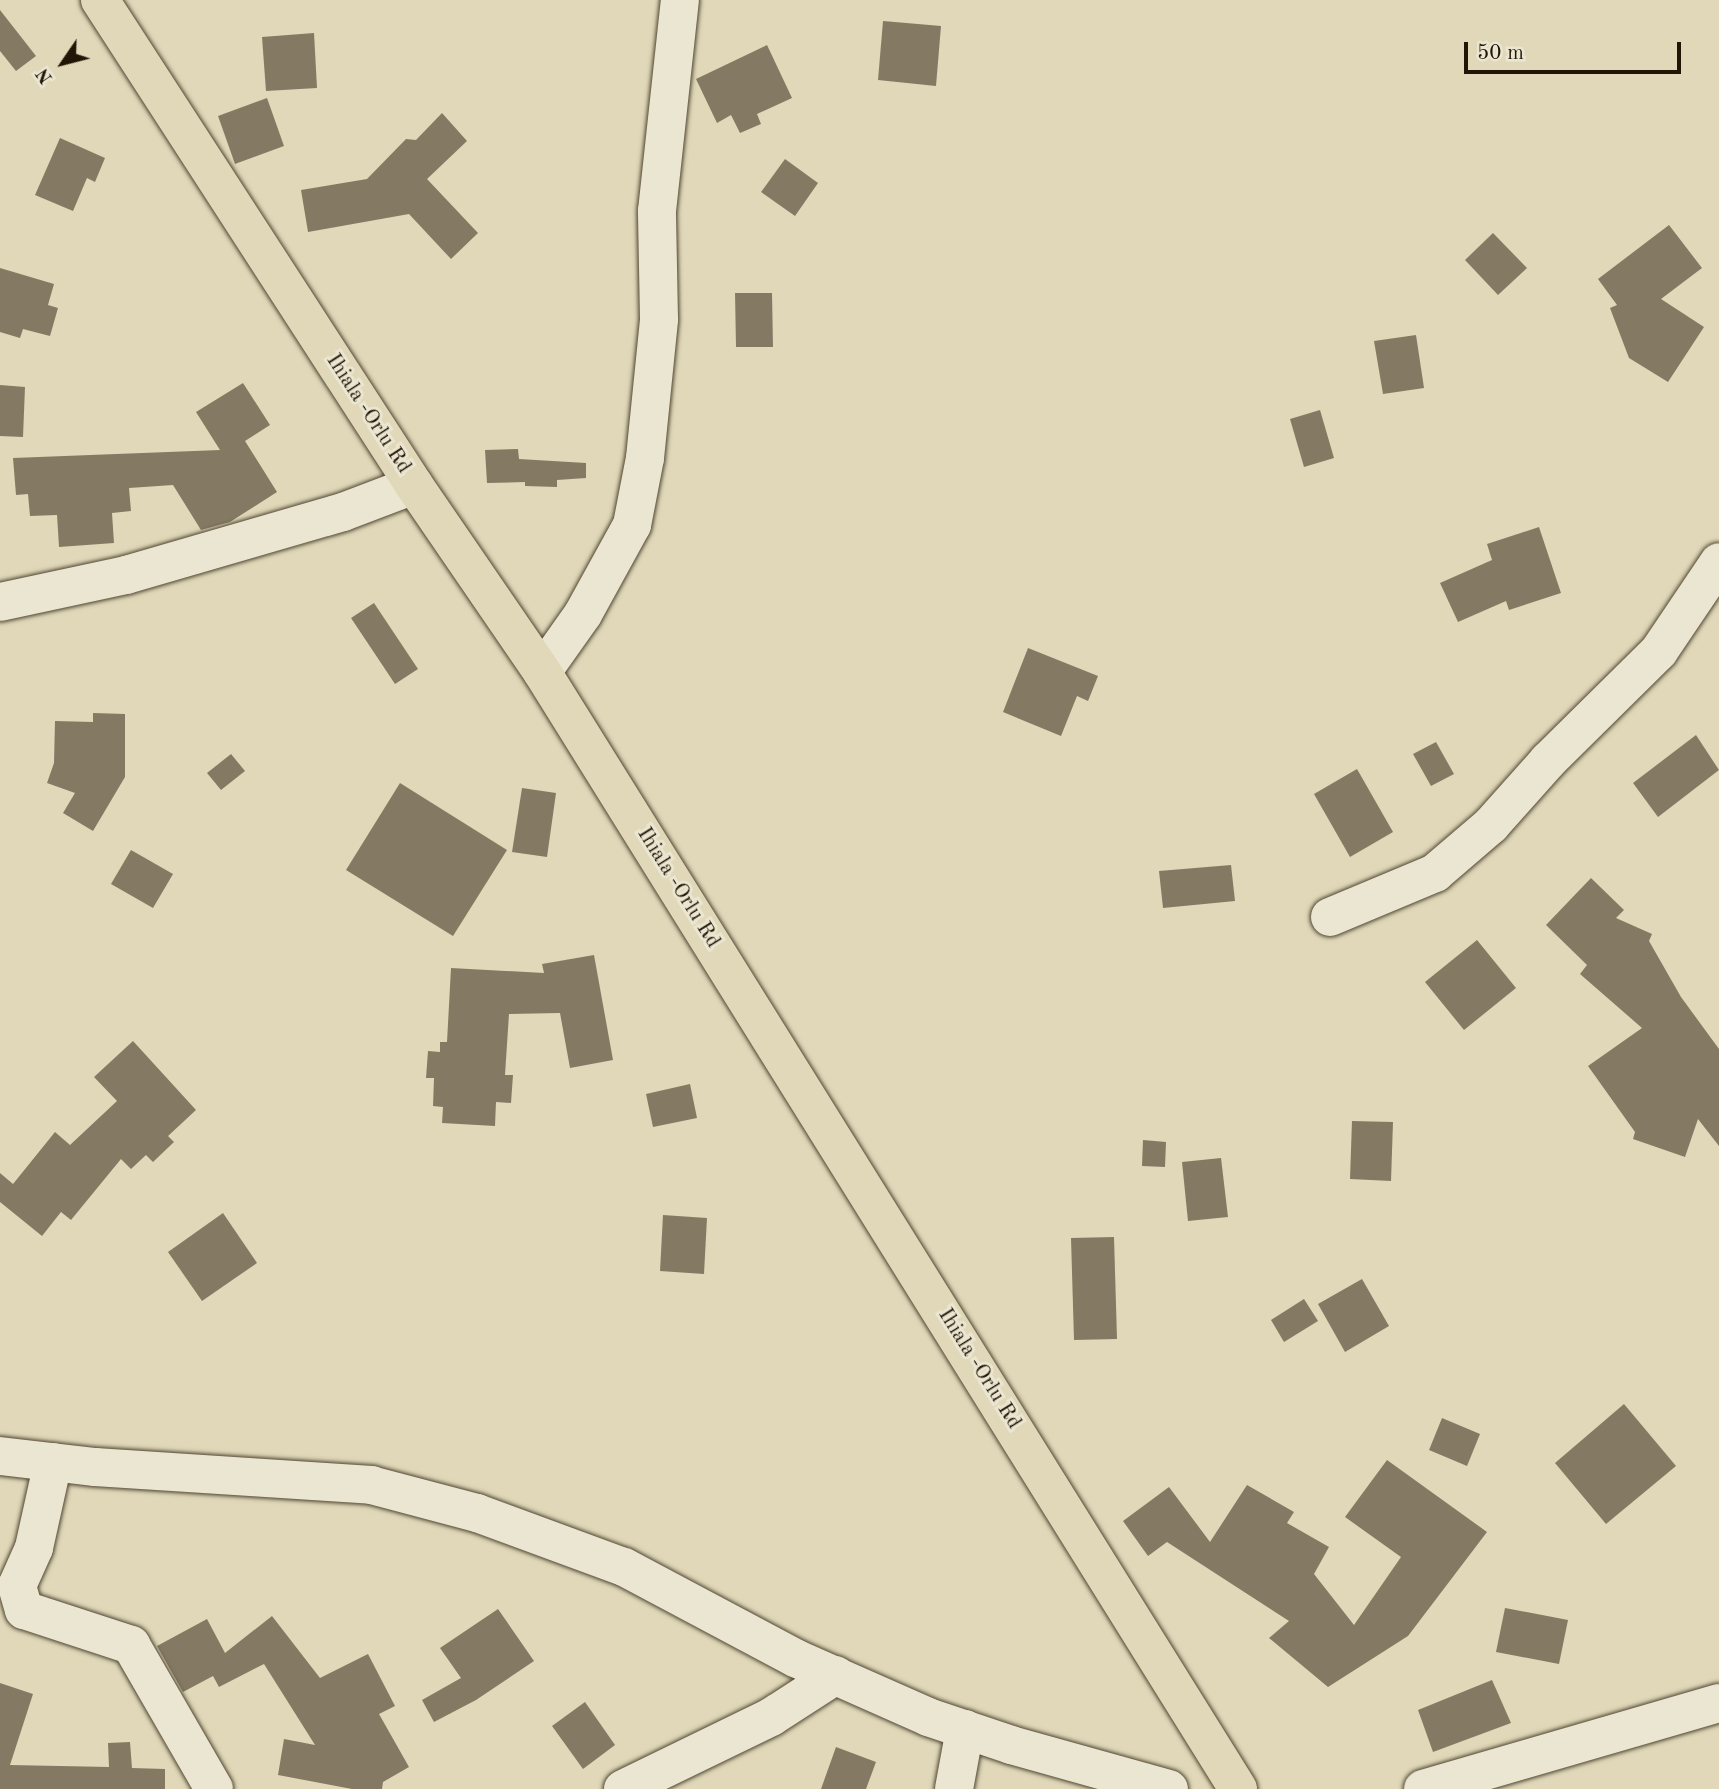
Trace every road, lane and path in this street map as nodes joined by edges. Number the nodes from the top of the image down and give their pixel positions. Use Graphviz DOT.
graph roads {
  1 [pos="100,0"];
  2 [pos="680,0"];
  3 [pos="414,485"];
  4 [pos="1719,562"];
  5 [pos="0,603"];
  6 [pos="542,672"];
  7 [pos="1330,917"];
  8 [pos="0,1456"];
  9 [pos="53,1462"];
  10 [pos="836,1675"];
  11 [pos="1719,1703"];
  12 [pos="965,1729"];
  13 [pos="214,1789"];
  14 [pos="623,1789"];
  15 [pos="954,1789"];
  16 [pos="1168,1789"];
  17 [pos="1238,1789"];
  18 [pos="1423,1789"];
  1 -- 3 [label="main road, Ihiala -Orlu Rd"];
  2 -- 6 [label="street"];
  3 -- 5 [label="street"];
  3 -- 6 [label="main road, Ihiala -Orlu Rd"];
  4 -- 7 [label="street"];
  6 -- 17 [label="main road, Ihiala -Orlu Rd"];
  8 -- 9 [label="street"];
  9 -- 10 [label="street"];
  9 -- 13 [label="street"];
  10 -- 12 [label="street"];
  10 -- 14 [label="street"];
  11 -- 18 [label="street"];
  12 -- 15 [label="street"];
  12 -- 16 [label="street"];
}
